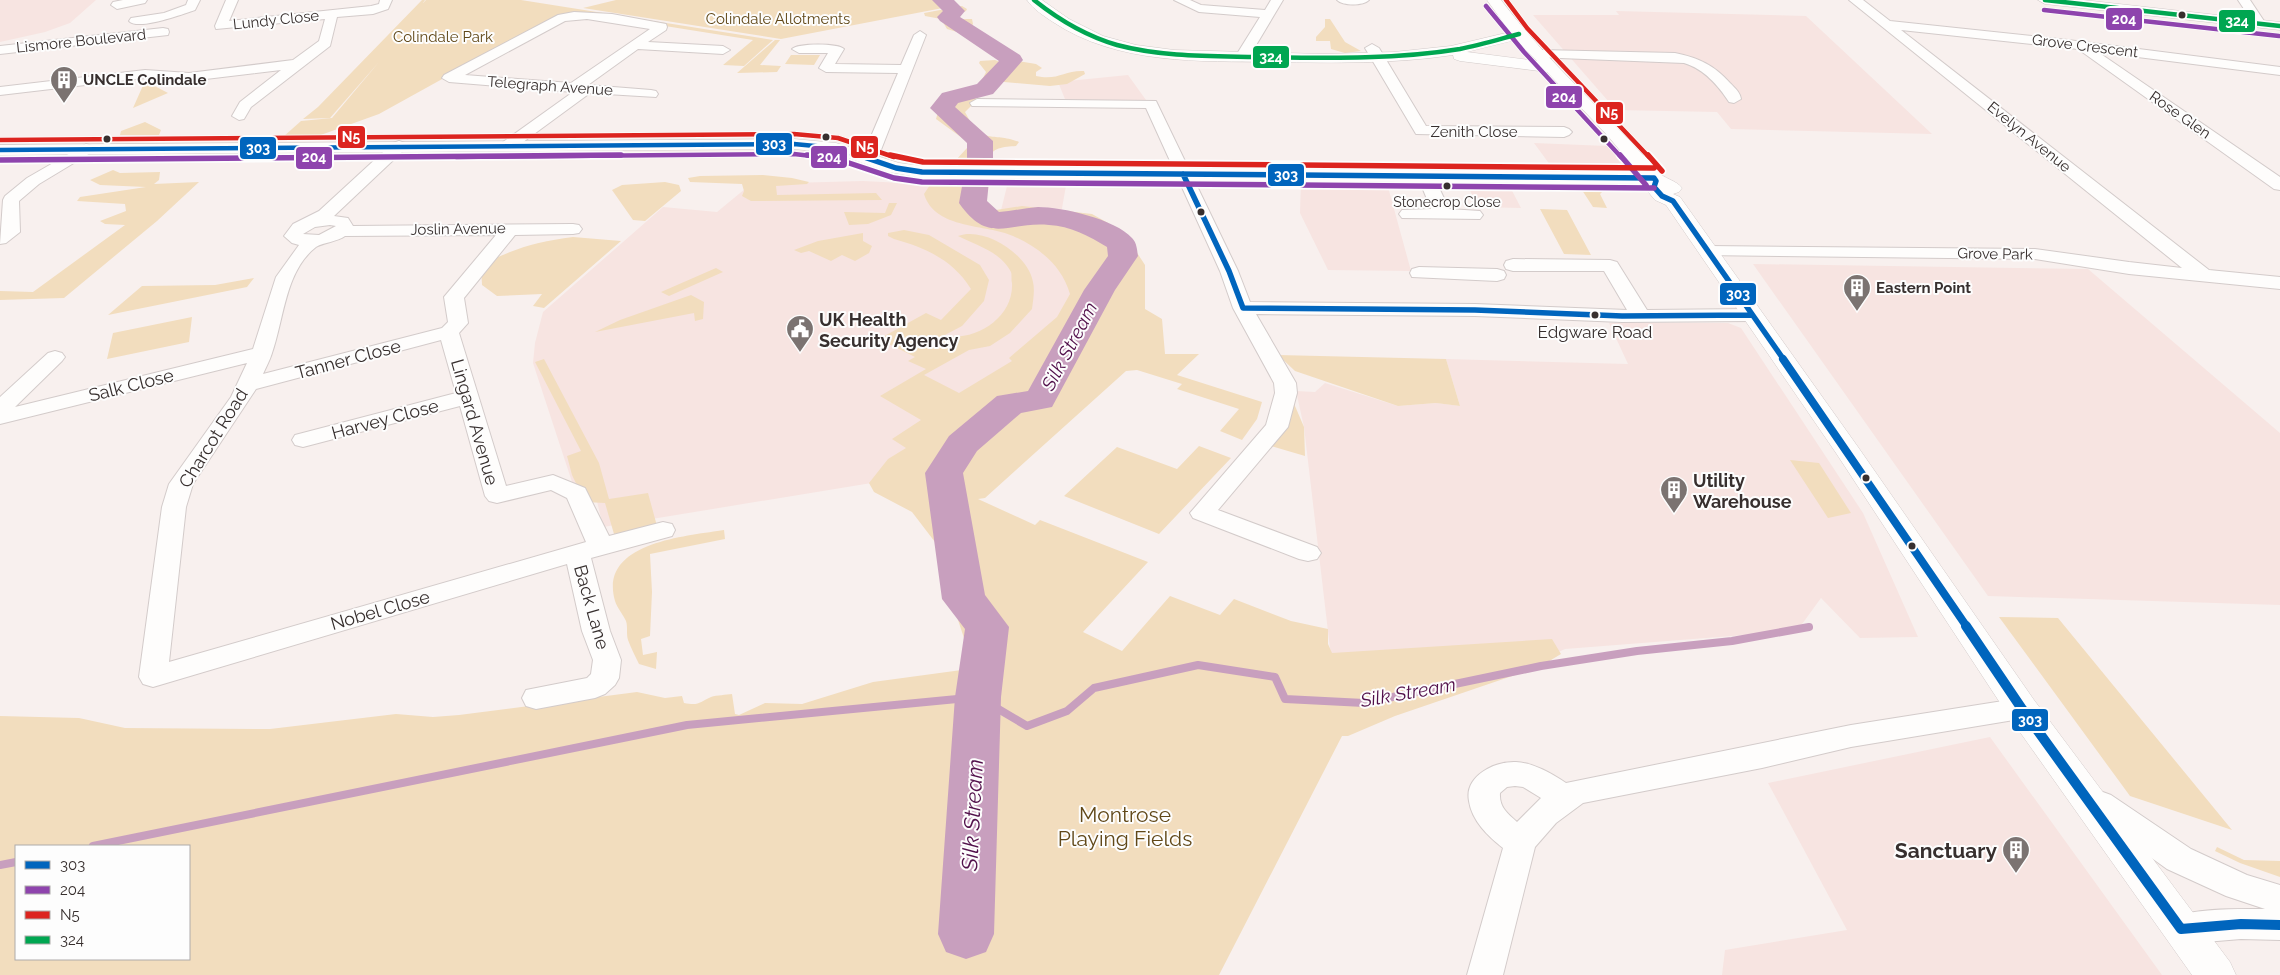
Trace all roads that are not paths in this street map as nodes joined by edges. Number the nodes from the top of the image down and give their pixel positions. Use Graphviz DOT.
graph roads {
  1 [pos="141,0"];
  2 [pos="194,0"];
  3 [pos="232,0"];
  4 [pos="386,0"];
  5 [pos="1034,0"];
  6 [pos="1180,0"];
  7 [pos="1278,0"];
  8 [pos="1342,0"];
  9 [pos="1363,0"];
  10 [pos="1494,0"];
  11 [pos="1855,0"];
  12 [pos="2045,0"];
  13 [pos="2244,0"];
  14 [pos="117,5"];
  15 [pos="332,14"];
  16 [pos="1268,14"];
  17 [pos="2259,22"];
  18 [pos="2280,22"];
  19 [pos="121,23"];
  20 [pos="1889,25"];
  21 [pos="102,26"];
  22 [pos="2280,26"];
  23 [pos="162,32"];
  24 [pos="920,34"];
  25 [pos="1519,34"];
  26 [pos="57,44"];
  27 [pos="635,44"];
  28 [pos="2081,45"];
  29 [pos="0,50"];
  30 [pos="723,50"];
  31 [pos="799,50"];
  32 [pos="1449,51"];
  33 [pos="1375,52"];
  34 [pos="1540,54"];
  35 [pos="1242,57"];
  36 [pos="297,64"];
  37 [pos="1552,68"];
  38 [pos="905,69"];
  39 [pos="2280,72"];
  40 [pos="580,88"];
  41 [pos="0,91"];
  42 [pos="651,94"];
  43 [pos="1734,99"];
  44 [pos="977,103"];
  45 [pos="239,116"];
  46 [pos="1564,132"];
  47 [pos="509,145"];
  48 [pos="399,146"];
  49 [pos="421,146"];
  50 [pos="86,149"];
  51 [pos="0,150"];
  52 [pos="869,160"];
  53 [pos="1183,174"];
  54 [pos="1426,177"];
  55 [pos="1655,180"];
  56 [pos="2280,185"];
  57 [pos="1408,214"];
  58 [pos="1442,214"];
  59 [pos="1474,215"];
  60 [pos="342,226"];
  61 [pos="510,229"];
  62 [pos="573,229"];
  63 [pos="313,231"];
  64 [pos="0,239"];
  65 [pos="1708,251"];
  66 [pos="1513,265"];
  67 [pos="1419,273"];
  68 [pos="1460,274"];
  69 [pos="1497,275"];
  70 [pos="2203,276"];
  71 [pos="2280,283"];
  72 [pos="1243,308"];
  73 [pos="1475,310"];
  74 [pos="1752,315"];
  75 [pos="1631,316"];
  76 [pos="449,332"];
  77 [pos="262,353"];
  78 [pos="56,357"];
  79 [pos="247,385"];
  80 [pos="468,397"];
  81 [pos="0,409"];
  82 [pos="0,417"];
  83 [pos="303,440"];
  84 [pos="663,530"];
  85 [pos="589,550"];
  86 [pos="1308,553"];
  87 [pos="184,667"];
  88 [pos="536,698"];
  89 [pos="2022,709"];
  90 [pos="2086,795"];
  91 [pos="1564,798"];
  92 [pos="1520,843"];
  93 [pos="2280,900"];
  94 [pos="2280,925"];
  95 [pos="2181,929"];
  96 [pos="1485,975"];
  97 [pos="2216,975"];
  1 -- 14 [label="street"];
  2 -- 19 [label="street"];
  3 -- 15 [label="street, Lundy Close"];
  4 -- 15 [label="street, Lundy Close"];
  5 -- 35 [label="main road"];
  6 -- 16 [label="street"];
  7 -- 16 [label="street"];
  8 -- 9 [label="street"];
  10 -- 25 [label="main road"];
  11 -- 20 [label="street, Evelyn Avenue"];
  12 -- 17 [label="main road"];
  13 -- 17 [label="street"];
  15 -- 36 [label="street"];
  16 -- 35 [label="street"];
  17 -- 18 [label="street"];
  17 -- 22 [label="main road"];
  20 -- 28 [label="street, Grove Crescent"];
  20 -- 70 [label="street, Evelyn Avenue"];
  21 -- 26 [label="street"];
  23 -- 26 [label="street, Lismore Boulevard"];
  24 -- 38 [label="street"];
  25 -- 32 [label="main road"];
  25 -- 34 [label="main road"];
  26 -- 29 [label="street, Lismore Boulevard"];
  27 -- 30 [label="street"];
  27 -- 40 [label="street"];
  27 -- 40 [label="street, Telegraph Avenue"];
  28 -- 39 [label="street, Grove Crescent"];
  28 -- 56 [label="street, Rose Glen"];
  31 -- 38 [label="street"];
  32 -- 33 [label="main road"];
  32 -- 34 [label="main road"];
  32 -- 37 [label="main road"];
  33 -- 35 [label="main road"];
  33 -- 46 [label="street, Zenith Close"];
  34 -- 37 [label="main road"];
  34 -- 43 [label="street"];
  36 -- 41 [label="street"];
  36 -- 45 [label="street"];
  37 -- 55 [label="main road"];
  38 -- 52 [label="street"];
  40 -- 42 [label="street, Telegraph Avenue"];
  40 -- 47 [label="street"];
  44 -- 53 [label="street"];
  47 -- 49 [label="main road"];
  47 -- 52 [label="main road"];
  48 -- 49 [label="main road"];
  48 -- 50 [label="main road"];
  48 -- 63 [label="street, Charcot Road"];
  49 -- 60 [label="street"];
  50 -- 51 [label="main road"];
  50 -- 64 [label="street"];
  52 -- 53 [label="main road"];
  53 -- 54 [label="main road"];
  53 -- 72 [label="street"];
  54 -- 55 [label="main road"];
  54 -- 58 [label="street"];
  55 -- 65 [label="main road"];
  57 -- 58 [label="street"];
  58 -- 59 [label="street"];
  60 -- 61 [label="street, Joslin Avenue"];
  60 -- 63 [label="street"];
  61 -- 62 [label="street, Joslin Avenue"];
  61 -- 76 [label="street"];
  63 -- 77 [label="street, Charcot Road"];
  65 -- 70 [label="street, Grove Park"];
  65 -- 74 [label="main road"];
  66 -- 75 [label="street"];
  67 -- 68 [label="street"];
  68 -- 69 [label="street"];
  68 -- 73 [label="street"];
  70 -- 71 [label="street, Grove Park"];
  72 -- 73 [label="street"];
  72 -- 86 [label="street"];
  73 -- 75 [label="street"];
  74 -- 75 [label="street"];
  74 -- 89 [label="main road"];
  76 -- 79 [label="street, Tanner Close"];
  76 -- 80 [label="street, Lingard Avenue"];
  77 -- 79 [label="street, Charcot Road"];
  77 -- 82 [label="street, Salk Close"];
  78 -- 81 [label="street"];
  79 -- 87 [label="street, Charcot Road"];
  80 -- 83 [label="street, Harvey Close"];
  80 -- 85 [label="street, Lingard Avenue"];
  84 -- 85 [label="street, Nobel Close"];
  85 -- 87 [label="street, Nobel Close"];
  85 -- 88 [label="street, Back Lane"];
  89 -- 90 [label="main road"];
  89 -- 91 [label="street"];
  90 -- 93 [label="street"];
  90 -- 95 [label="main road"];
  91 -- 92 [label="street"];
  91 -- 92 [label="street"];
  92 -- 96 [label="street"];
  94 -- 95 [label="street"];
  95 -- 97 [label="main road"];
}
